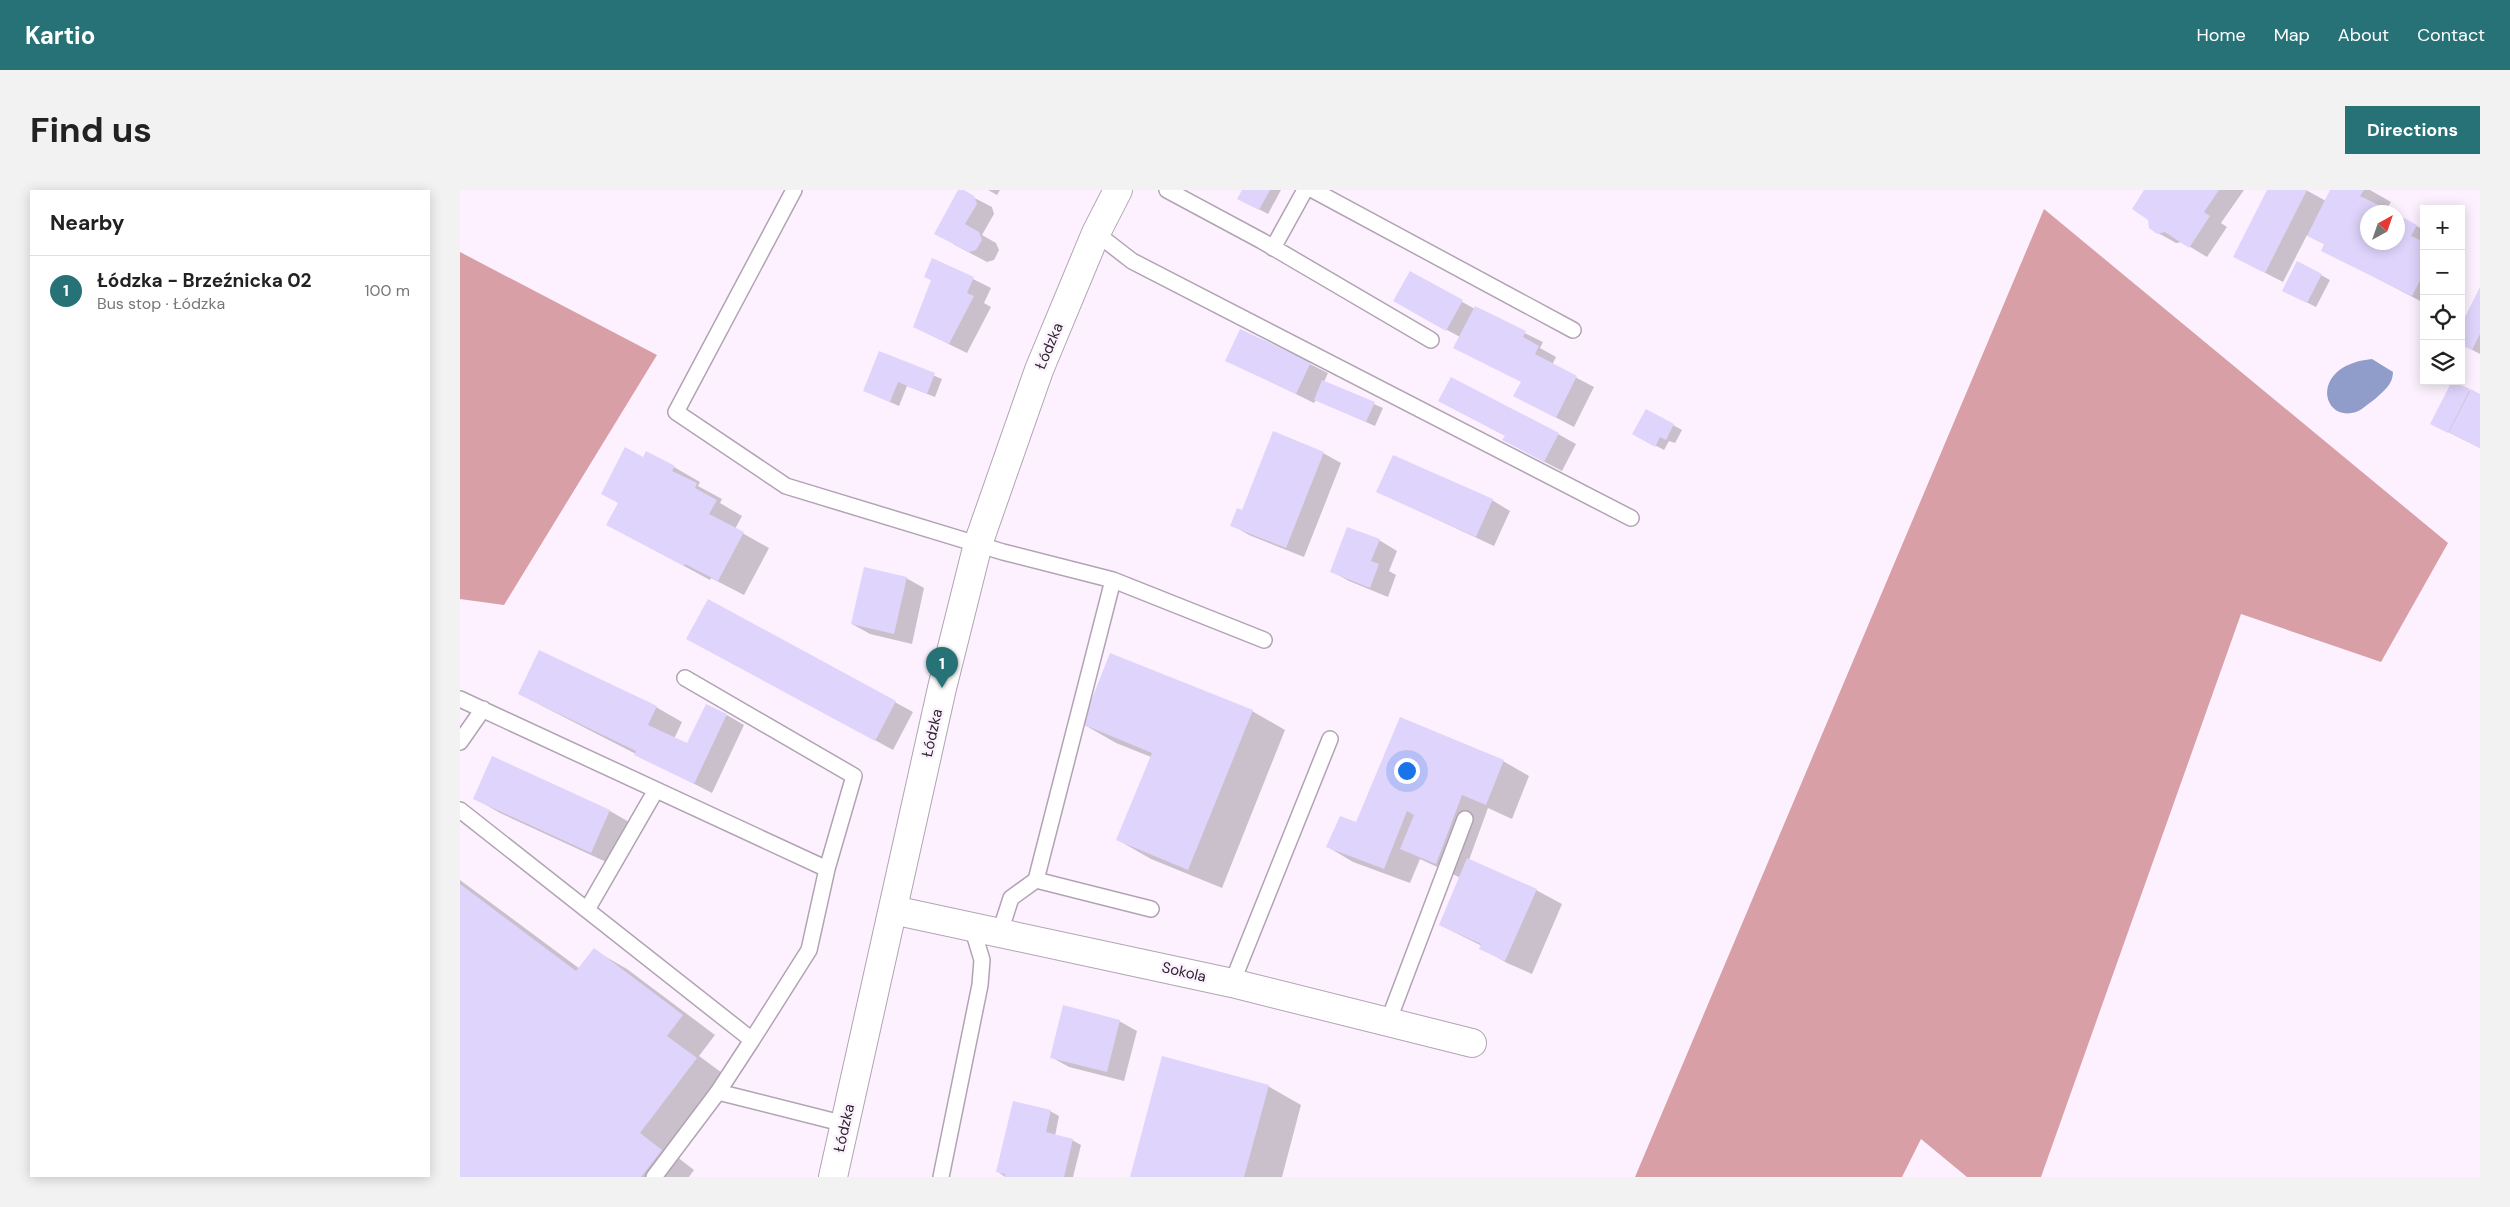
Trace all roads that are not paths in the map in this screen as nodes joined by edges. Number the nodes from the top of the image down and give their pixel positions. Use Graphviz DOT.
graph roads {
  1 [pos="794,190"];
  2 [pos="1118,190"];
  3 [pos="1167,190"];
  4 [pos="1305,190"];
  5 [pos="1313,190"];
  6 [pos="1096,233"];
  7 [pos="1273,248"];
  8 [pos="1573,330"];
  9 [pos="1431,340"];
  10 [pos="1631,518"];
  11 [pos="978,544"];
  12 [pos="1113,580"];
  13 [pos="1264,640"];
  14 [pos="685,678"];
  15 [pos="460,699"];
  16 [pos="483,710"];
  17 [pos="1330,739"];
  18 [pos="460,742"];
  19 [pos="656,790"];
  20 [pos="460,810"];
  21 [pos="1465,819"];
  22 [pos="827,869"];
  23 [pos="1036,880"];
  24 [pos="588,908"];
  25 [pos="1151,908"];
  26 [pos="893,910"];
  27 [pos="972,927"];
  28 [pos="1000,932"];
  29 [pos="1232,983"];
  30 [pos="1388,1022"];
  31 [pos="752,1040"];
  32 [pos="1472,1043"];
  33 [pos="718,1092"];
  34 [pos="845,1124"];
  35 [pos="654,1177"];
  36 [pos="833,1177"];
  37 [pos="941,1177"];
  1 -- 11 [label="lane"];
  2 -- 6 [label="main road, Łódzka"];
  3 -- 7 [label="lane"];
  4 -- 7 [label="lane"];
  5 -- 8 [label="lane"];
  6 -- 10 [label="lane"];
  6 -- 11 [label="main road, Łódzka"];
  7 -- 9 [label="lane"];
  11 -- 12 [label="lane"];
  11 -- 26 [label="main road, Łódzka"];
  12 -- 13 [label="lane"];
  12 -- 23 [label="lane"];
  14 -- 22 [label="lane"];
  15 -- 16 [label="lane"];
  16 -- 18 [label="lane"];
  16 -- 19 [label="lane"];
  17 -- 29 [label="lane"];
  19 -- 22 [label="lane"];
  19 -- 24 [label="lane"];
  20 -- 24 [label="lane"];
  21 -- 30 [label="lane"];
  22 -- 31 [label="lane"];
  23 -- 25 [label="lane"];
  23 -- 28 [label="lane"];
  24 -- 31 [label="lane"];
  26 -- 27 [label="main road, Sokola"];
  26 -- 34 [label="main road, Łódzka"];
  27 -- 28 [label="main road, Sokola"];
  27 -- 37 [label="lane"];
  28 -- 29 [label="main road, Sokola"];
  29 -- 30 [label="main road, Sokola"];
  30 -- 32 [label="main road, Sokola"];
  31 -- 33 [label="lane"];
  33 -- 34 [label="lane"];
  33 -- 35 [label="lane"];
  34 -- 36 [label="main road, Łódzka"];
}
